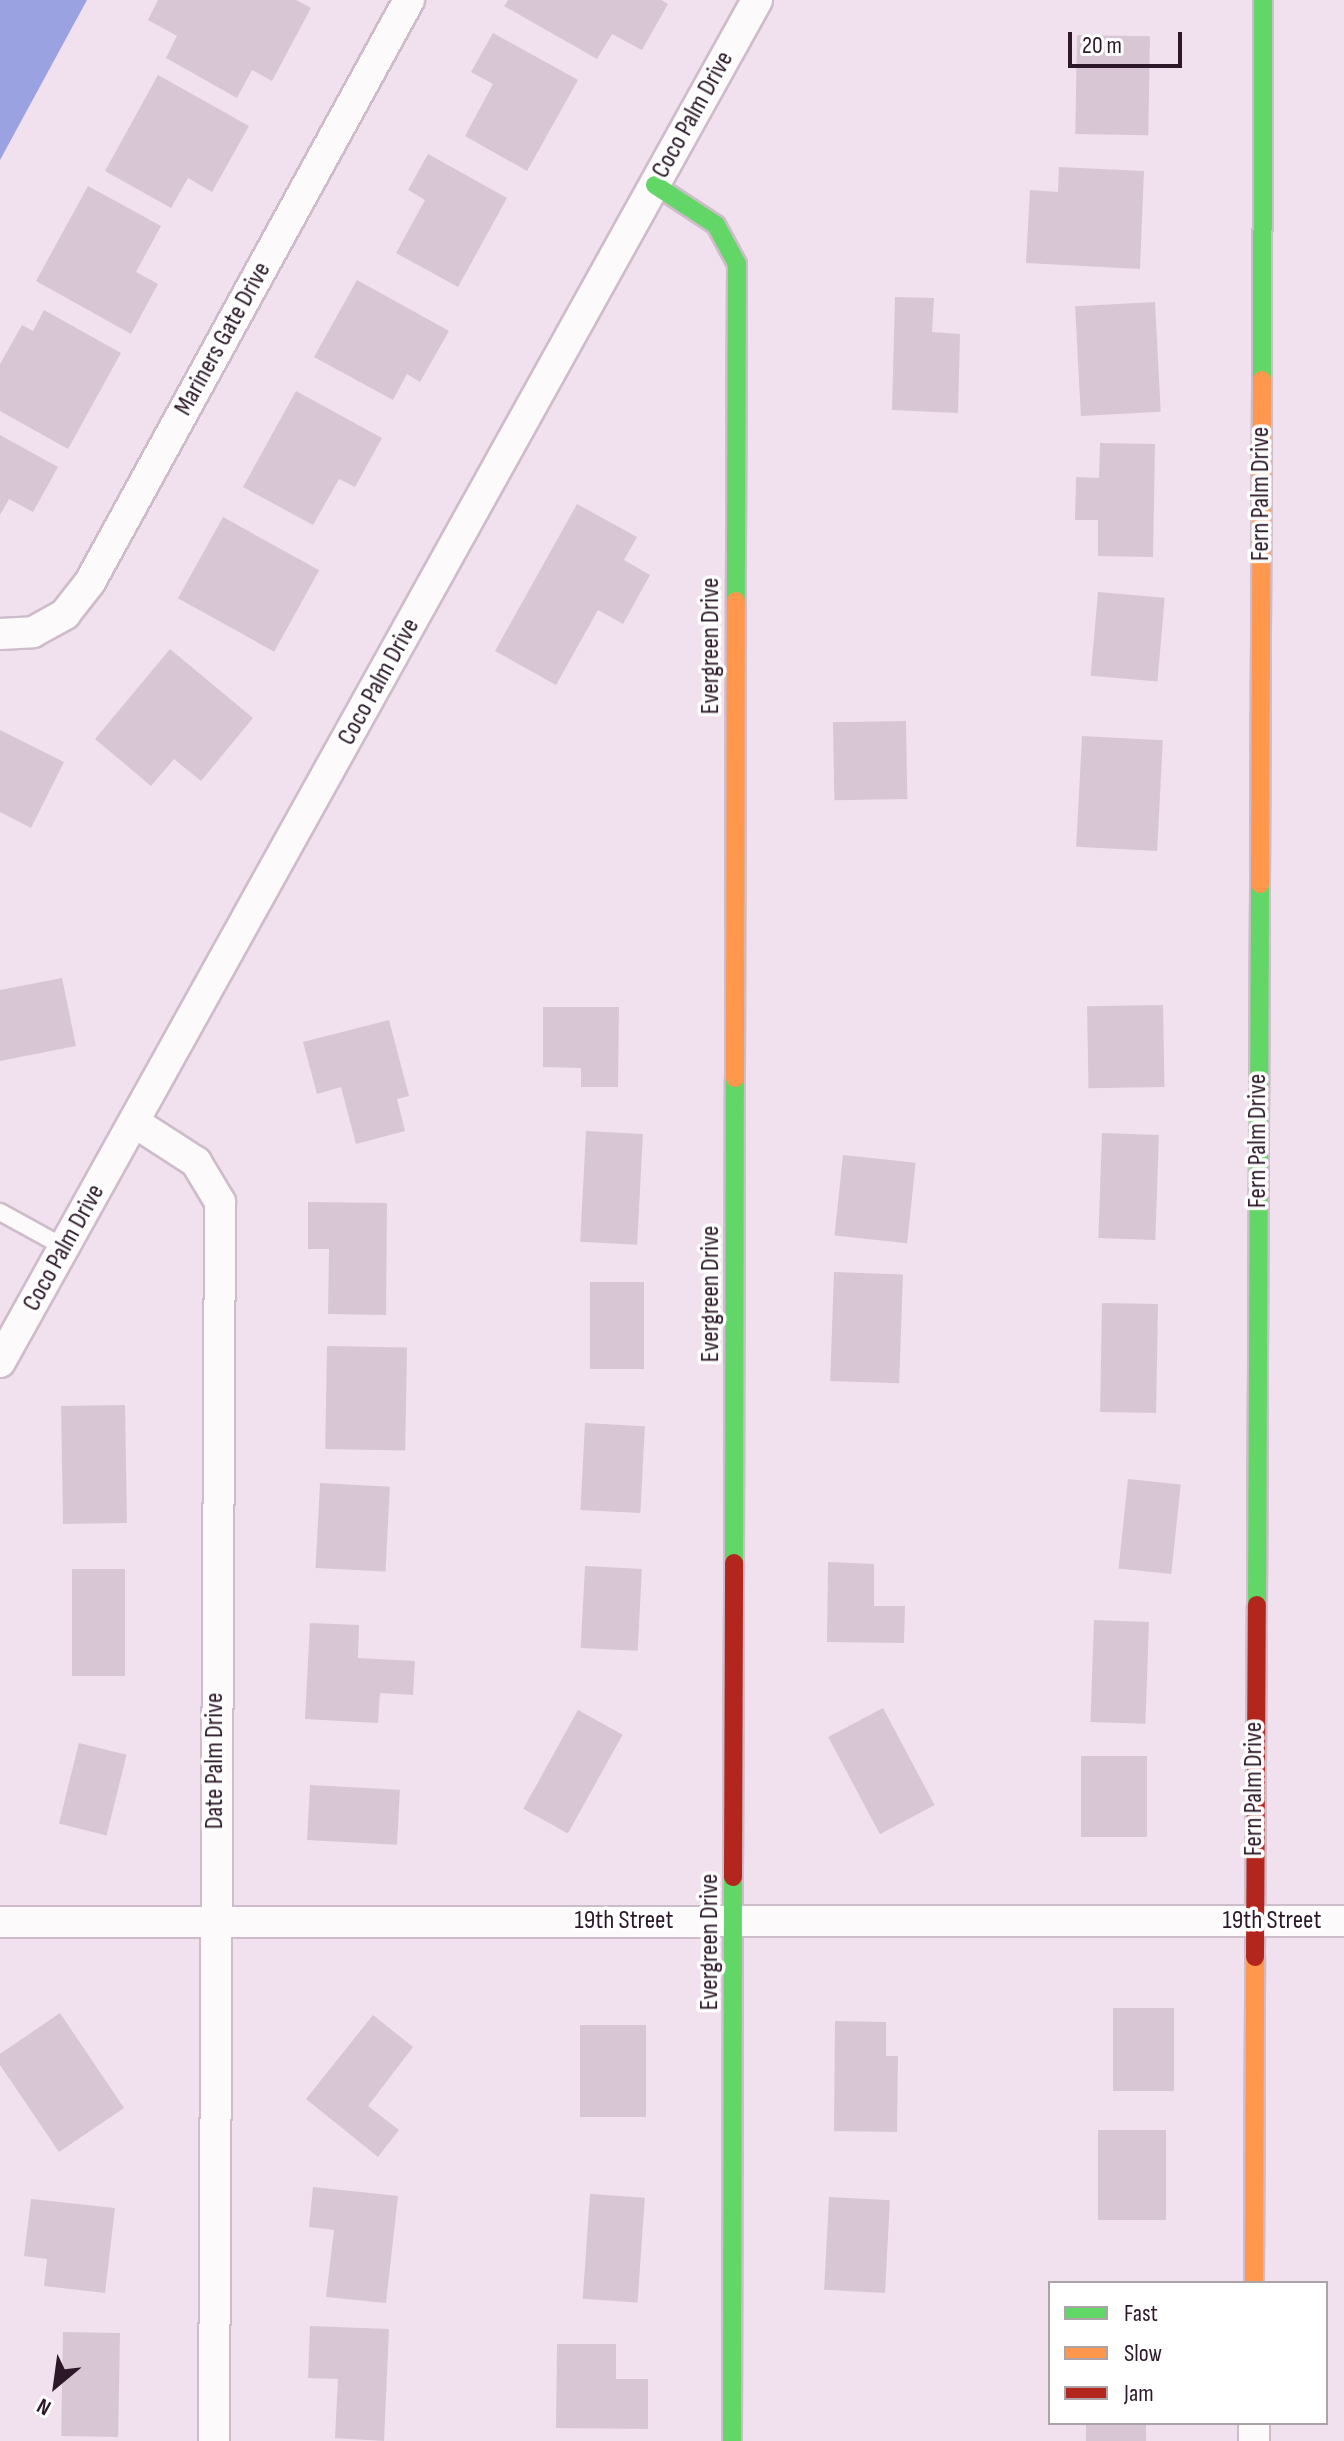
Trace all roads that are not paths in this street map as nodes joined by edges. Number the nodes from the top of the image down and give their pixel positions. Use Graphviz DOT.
graph roads {
  1 [pos="409,0"];
  2 [pos="757,0"];
  3 [pos="1263,0"];
  4 [pos="655,185"];
  5 [pos="0,634"];
  6 [pos="134,1122"];
  7 [pos="0,1212"];
  8 [pos="64,1247"];
  9 [pos="0,1362"];
  10 [pos="214,1920"];
  11 [pos="737,1921"];
  12 [pos="1254,1921"];
  13 [pos="1344,1921"];
  14 [pos="0,1922"];
  15 [pos="1254,2281"];
  16 [pos="214,2441"];
  17 [pos="732,2441"];
  1 -- 5 [label="street, Mariners Gate Drive"];
  2 -- 4 [label="street, Coco Palm Drive"];
  3 -- 12 [label="street, Fern Palm Drive"];
  4 -- 6 [label="street, Coco Palm Drive"];
  4 -- 11 [label="street, Evergreen Drive"];
  6 -- 8 [label="street, Coco Palm Drive"];
  6 -- 10 [label="street, Date Palm Drive"];
  7 -- 8 [label="lane"];
  8 -- 9 [label="street, Coco Palm Drive"];
  10 -- 11 [label="street, 19th Street"];
  10 -- 14 [label="street, 19th Street"];
  10 -- 16 [label="street, Date Palm Drive"];
  11 -- 12 [label="street, 19th Street"];
  11 -- 17 [label="street, Evergreen Drive"];
  12 -- 13 [label="street, 19th Street"];
  12 -- 15 [label="street, Fern Palm Drive"];
}
